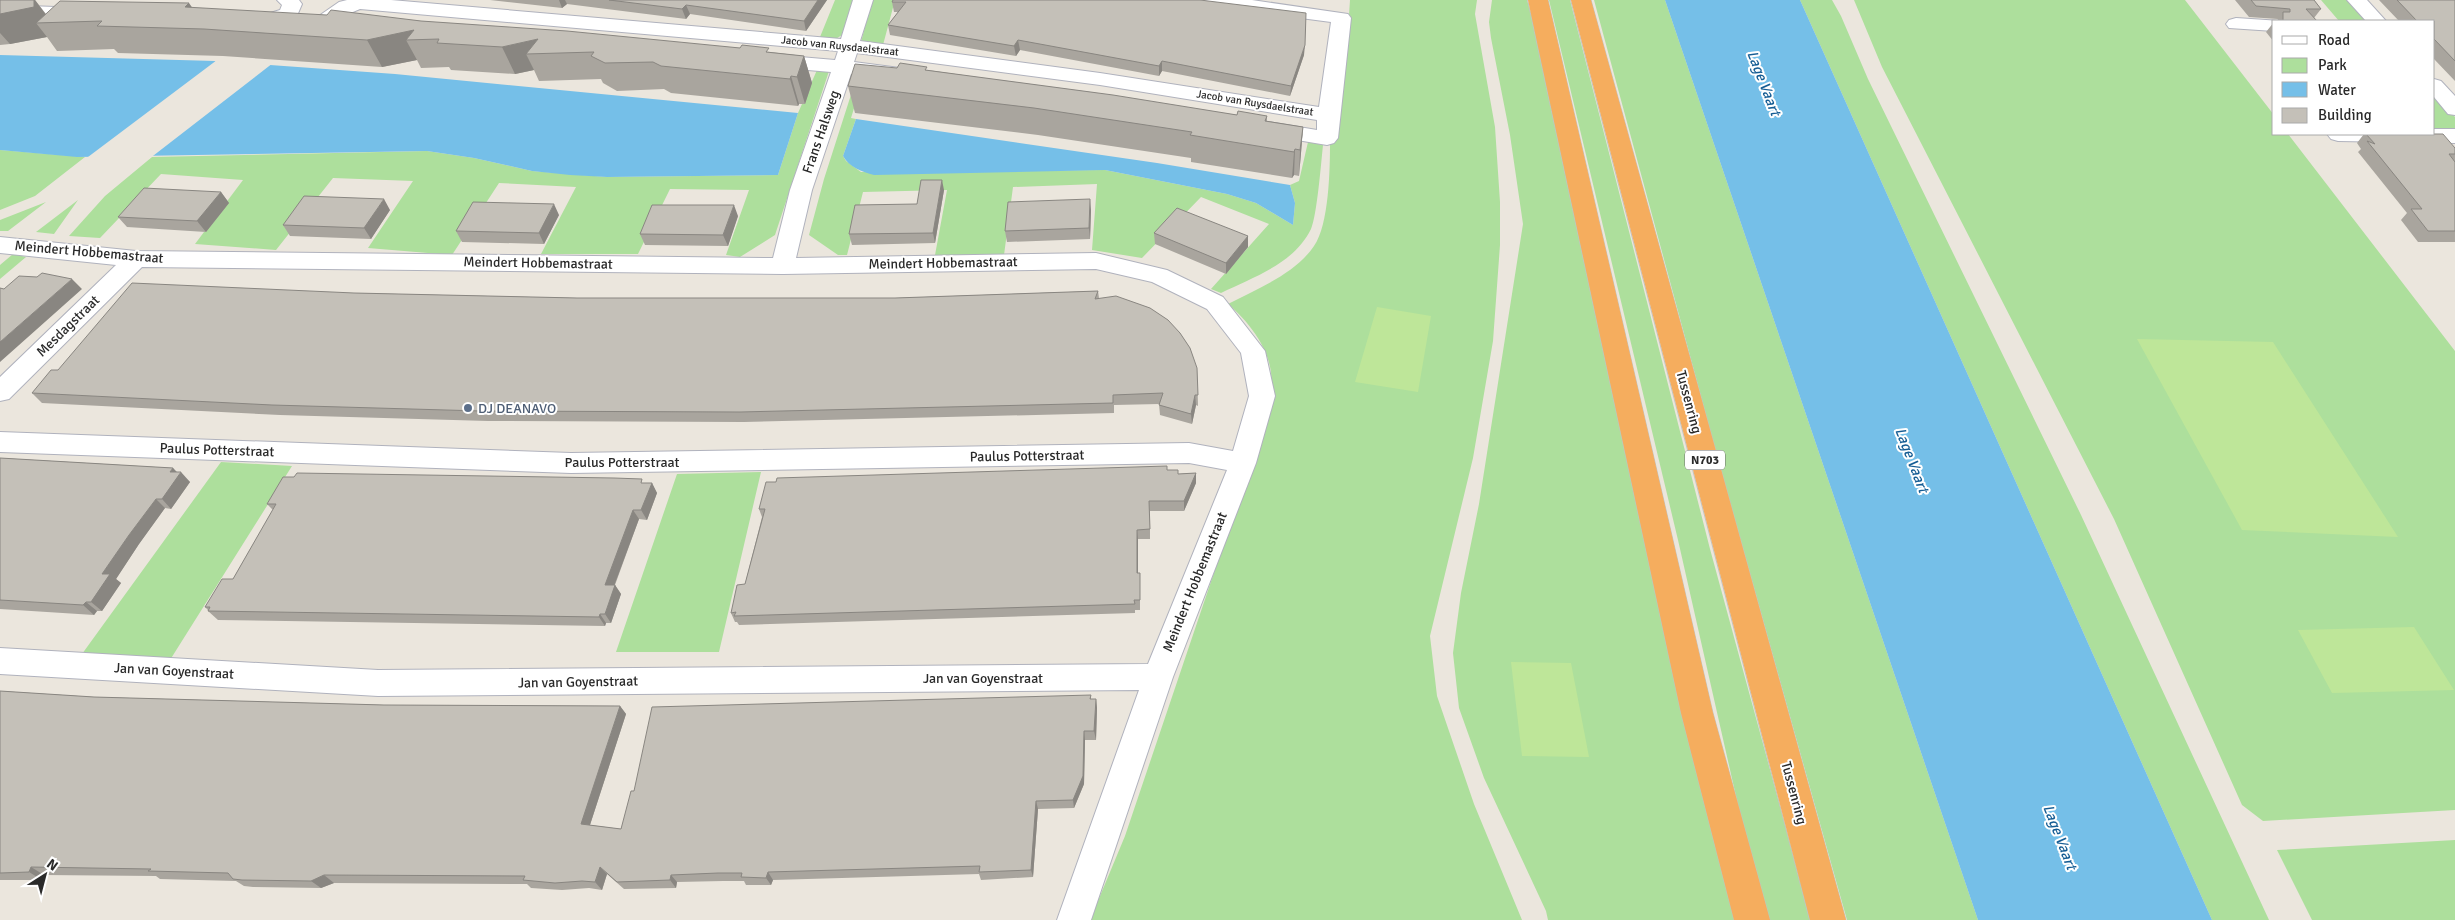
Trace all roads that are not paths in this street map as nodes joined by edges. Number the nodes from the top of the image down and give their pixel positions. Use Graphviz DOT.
graph roads {
  1 [pos="287,0"];
  2 [pos="863,0"];
  3 [pos="1210,0"];
  4 [pos="1538,0"];
  5 [pos="1581,0"];
  6 [pos="2357,0"];
  7 [pos="373,1"];
  8 [pos="34,6"];
  9 [pos="0,12"];
  10 [pos="104,14"];
  11 [pos="239,19"];
  12 [pos="2375,20"];
  13 [pos="579,21"];
  14 [pos="2236,24"];
  15 [pos="2272,25"];
  16 [pos="564,42"];
  17 [pos="850,46"];
  18 [pos="843,66"];
  19 [pos="1100,79"];
  20 [pos="2435,86"];
  21 [pos="1090,99"];
  22 [pos="2455,109"];
  23 [pos="1328,116"];
  24 [pos="2430,135"];
  25 [pos="2455,136"];
  26 [pos="0,245"];
  27 [pos="136,259"];
  28 [pos="783,266"];
  29 [pos="0,392"];
  30 [pos="0,442"];
  31 [pos="1243,463"];
  32 [pos="0,661"];
  33 [pos="1158,677"];
  34 [pos="1074,920"];
  35 [pos="1752,920"];
  36 [pos="1828,920"];
  1 -- 11 [label="street"];
  2 -- 17 [label="street, Frans Halsweg"];
  3 -- 23 [label="street"];
  4 -- 35 [label="highway"];
  5 -- 36 [label="highway, Tussenring / N703"];
  6 -- 12 [label="street"];
  7 -- 13 [label="street, Jacob van Ruysdaelstraat"];
  7 -- 16 [label="street, Jacob van Ruysdaelstraat"];
  8 -- 9 [label="street"];
  8 -- 10 [label="street"];
  13 -- 16 [label="street"];
  13 -- 17 [label="street, Jacob van Ruysdaelstraat"];
  14 -- 15 [label="street"];
  16 -- 18 [label="street, Jacob van Ruysdaelstraat"];
  17 -- 18 [label="street, Frans Halsweg"];
  17 -- 19 [label="street, Jacob van Ruysdaelstraat"];
  18 -- 21 [label="street, Jacob van Ruysdaelstraat"];
  18 -- 28 [label="street, Frans Halsweg"];
  19 -- 21 [label="street"];
  19 -- 23 [label="street, Jacob van Ruysdaelstraat"];
  20 -- 22 [label="street"];
  21 -- 23 [label="street, Jacob van Ruysdaelstraat"];
  24 -- 25 [label="street"];
  26 -- 27 [label="street, Meindert Hobbemastraat"];
  27 -- 28 [label="street, Meindert Hobbemastraat"];
  27 -- 29 [label="street, Mesdagstraat"];
  28 -- 31 [label="street, Meindert Hobbemastraat"];
  30 -- 31 [label="street, Paulus Potterstraat"];
  31 -- 33 [label="street, Meindert Hobbemastraat"];
  32 -- 33 [label="street, Jan van Goyenstraat"];
  33 -- 34 [label="street, Meindert Hobbemastraat"];
}
